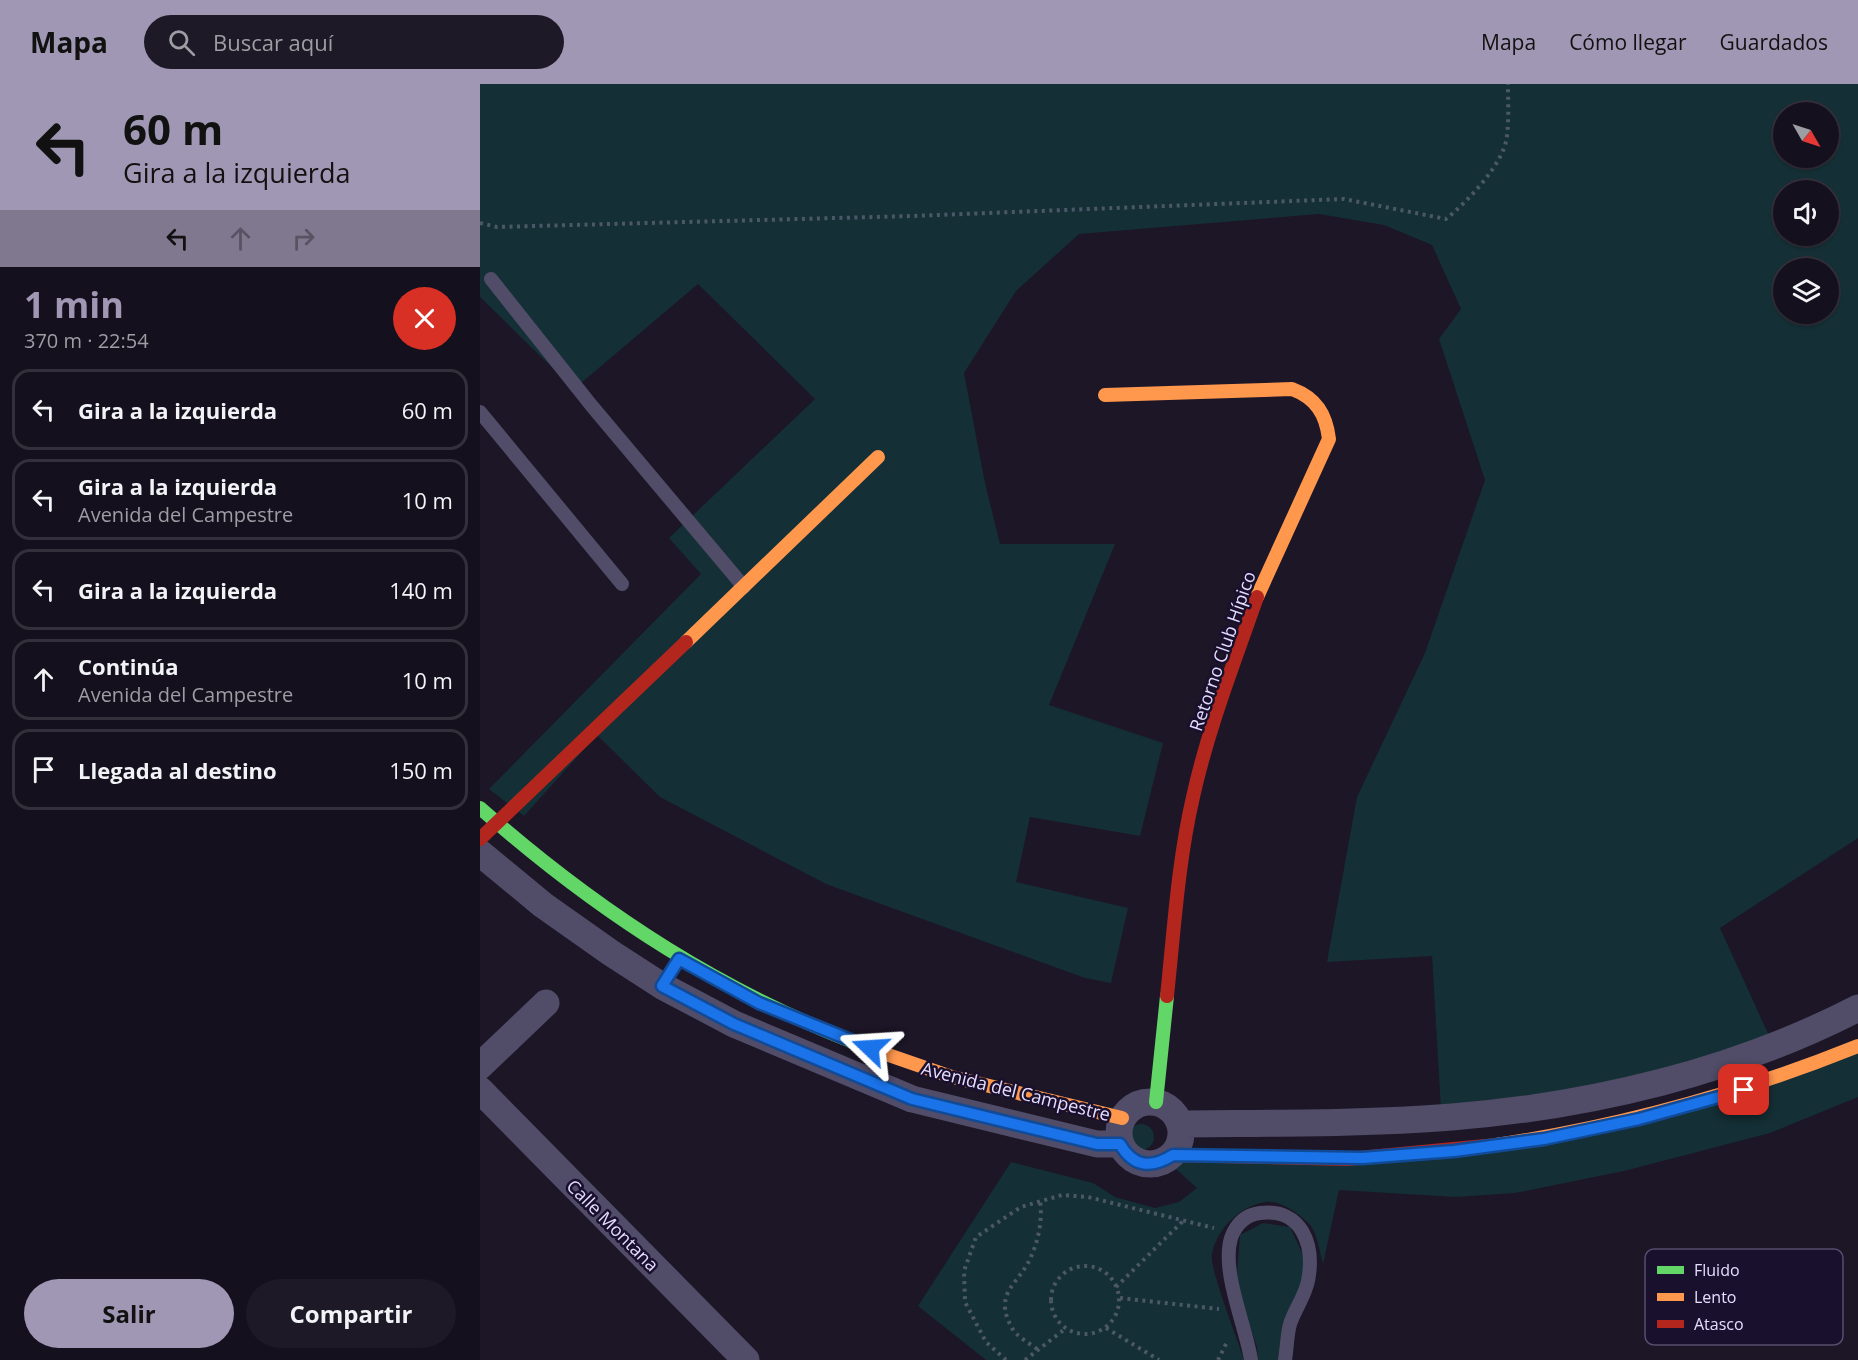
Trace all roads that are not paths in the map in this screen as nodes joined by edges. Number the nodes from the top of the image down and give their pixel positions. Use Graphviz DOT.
graph roads {
  1 [pos="491,279"];
  2 [pos="1105,395"];
  3 [pos="480,412"];
  4 [pos="878,458"];
  5 [pos="622,584"];
  6 [pos="744,587"];
  7 [pos="480,808"];
  8 [pos="496,823"];
  9 [pos="480,839"];
  10 [pos="480,853"];
  11 [pos="679,959"];
  12 [pos="662,986"];
  13 [pos="546,1003"];
  14 [pos="1850,1012"];
  15 [pos="1858,1046"];
  16 [pos="480,1066"];
  17 [pos="480,1090"];
  18 [pos="1156,1102"];
  19 [pos="1180,1124"];
  20 [pos="1121,1131"];
  21 [pos="1173,1155"];
  22 [pos="746,1360"];
  23 [pos="1251,1360"];
  24 [pos="1285,1360"];
  1 -- 6 [label="lane"];
  2 -- 18 [label="street, Retorno Club Hípico"];
  3 -- 5 [label="lane"];
  4 -- 6 [label="street"];
  6 -- 8 [label="street"];
  7 -- 8 [label="street, Avenida del Campestre"];
  8 -- 9 [label="street"];
  8 -- 11 [label="street, Avenida del Campestre"];
  10 -- 12 [label="street, Avenida del Campestre"];
  11 -- 12 [label="street"];
  11 -- 20 [label="street, Avenida del Campestre"];
  12 -- 20 [label="street, Avenida del Campestre"];
  13 -- 16 [label="street"];
  14 -- 15 [label="street"];
  14 -- 19 [label="street"];
  15 -- 21 [label="street"];
  17 -- 22 [label="street, Calle Montana"];
  18 -- 19 [label="street"];
  18 -- 20 [label="street"];
  19 -- 21 [label="street"];
  20 -- 21 [label="street"];
  23 -- 24 [label="lane"];
}
